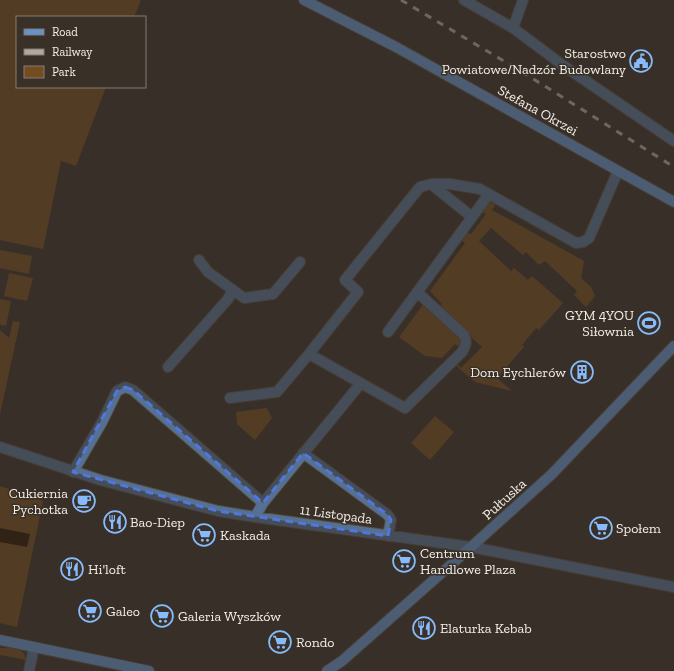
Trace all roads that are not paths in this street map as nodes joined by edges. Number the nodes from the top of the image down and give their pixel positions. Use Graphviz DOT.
graph roads {
  1 [pos="304,0"];
  2 [pos="464,0"];
  3 [pos="524,0"];
  4 [pos="513,28"];
  5 [pos="674,141"];
  6 [pos="618,171"];
  7 [pos="431,184"];
  8 [pos="489,194"];
  9 [pos="674,202"];
  10 [pos="472,217"];
  11 [pos="199,260"];
  12 [pos="300,262"];
  13 [pos="233,290"];
  14 [pos="417,292"];
  15 [pos="388,332"];
  16 [pos="674,346"];
  17 [pos="309,354"];
  18 [pos="168,367"];
  19 [pos="360,383"];
  20 [pos="230,398"];
  21 [pos="0,447"];
  22 [pos="303,453"];
  23 [pos="73,472"];
  24 [pos="263,503"];
  25 [pos="255,517"];
  26 [pos="388,536"];
  27 [pos="471,547"];
  28 [pos="674,587"];
  29 [pos="0,640"];
  30 [pos="34,647"];
  31 [pos="342,661"];
  32 [pos="29,671"];
  33 [pos="149,671"];
  34 [pos="327,671"];
  35 [pos="333,671"];
  36 [pos="339,671"];
  1 -- 6 [label="street, Stefana Okrzei"];
  2 -- 4 [label="street"];
  3 -- 4 [label="street"];
  4 -- 5 [label="street"];
  6 -- 8 [label="street"];
  6 -- 9 [label="street, Stefana Okrzei"];
  7 -- 8 [label="street"];
  7 -- 10 [label="street"];
  7 -- 17 [label="street"];
  8 -- 10 [label="street"];
  10 -- 14 [label="street"];
  11 -- 13 [label="street"];
  12 -- 13 [label="street"];
  13 -- 18 [label="street"];
  14 -- 15 [label="street"];
  14 -- 19 [label="street"];
  16 -- 27 [label="street, Pułtuska"];
  17 -- 19 [label="street"];
  17 -- 20 [label="street"];
  19 -- 22 [label="street"];
  21 -- 23 [label="street, 11 Listopada"];
  22 -- 24 [label="street"];
  22 -- 26 [label="street"];
  23 -- 24 [label="street"];
  23 -- 25 [label="street, 11 Listopada"];
  24 -- 25 [label="street"];
  25 -- 26 [label="street, 11 Listopada"];
  26 -- 27 [label="street, 11 Listopada"];
  27 -- 28 [label="street, 11 Listopada"];
  27 -- 31 [label="street, Pułtuska"];
  29 -- 30 [label="street"];
  30 -- 32 [label="street"];
  30 -- 33 [label="street"];
  31 -- 34 [label="street, Pułtuska"];
  31 -- 35 [label="street, Pułtuska"];
  31 -- 36 [label="street"];
}
